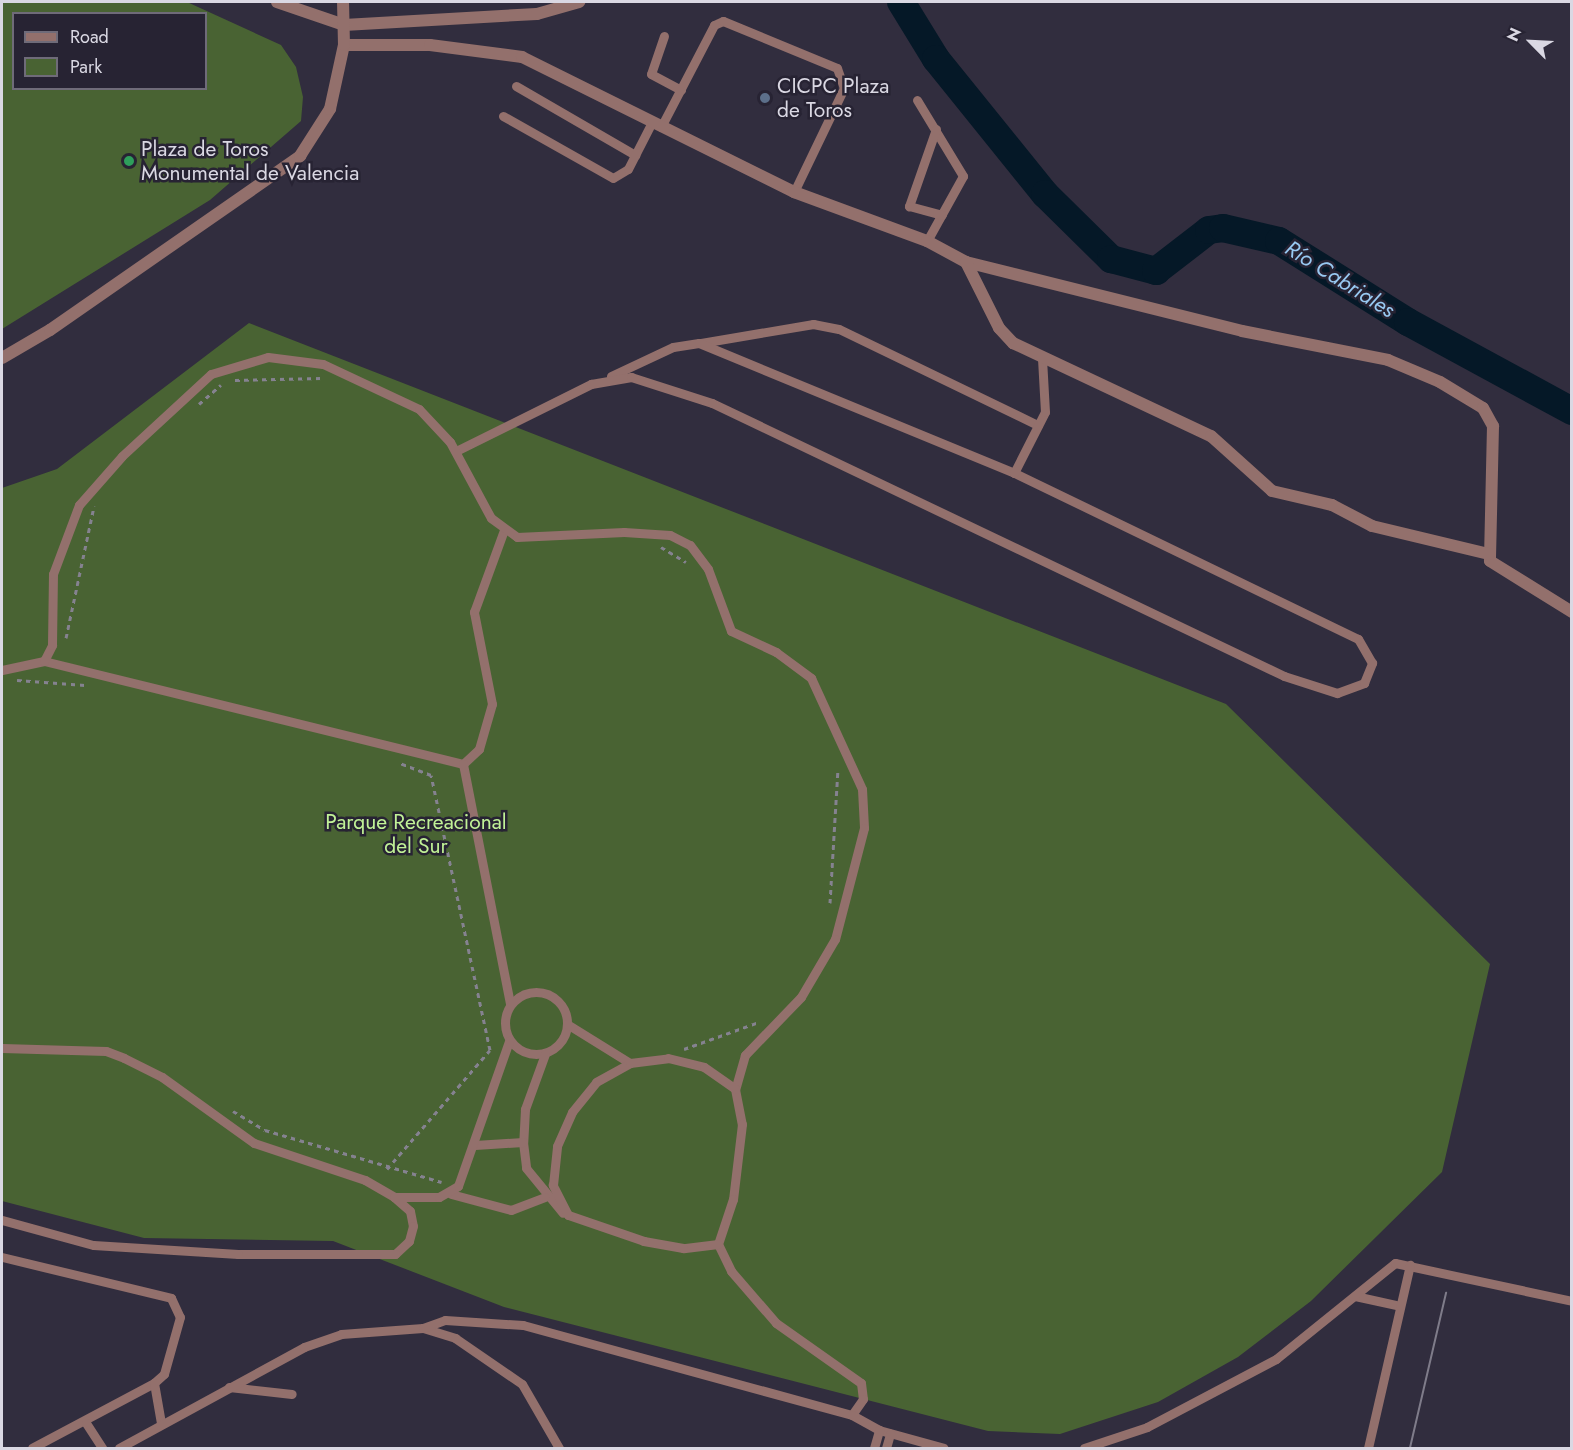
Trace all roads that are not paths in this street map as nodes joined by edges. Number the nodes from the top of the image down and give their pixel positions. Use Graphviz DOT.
graph roads {
  1 [pos="277,2"];
  2 [pos="343,2"];
  3 [pos="579,2"];
  4 [pos="344,25"];
  5 [pos="664,36"];
  6 [pos="344,45"];
  7 [pos="516,86"];
  8 [pos="681,90"];
  9 [pos="917,100"];
  10 [pos="503,116"];
  11 [pos="656,125"];
  12 [pos="936,129"];
  13 [pos="635,155"];
  14 [pos="794,192"];
  15 [pos="942,215"];
  16 [pos="927,241"];
  17 [pos="966,262"];
  18 [pos="699,343"];
  19 [pos="2,358"];
  20 [pos="1042,358"];
  21 [pos="609,377"];
  22 [pos="1038,425"];
  23 [pos="456,451"];
  24 [pos="1014,473"];
  25 [pos="504,530"];
  26 [pos="1489,554"];
  27 [pos="1572,612"];
  28 [pos="44,661"];
  29 [pos="2,670"];
  30 [pos="462,764"];
  31 [pos="510,1004"];
  32 [pos="567,1024"];
  33 [pos="509,1041"];
  34 [pos="2,1048"];
  35 [pos="544,1054"];
  36 [pos="630,1063"];
  37 [pos="735,1089"];
  38 [pos="523,1142"];
  39 [pos="476,1145"];
  40 [pos="451,1194"];
  41 [pos="394,1197"];
  42 [pos="545,1197"];
  43 [pos="568,1215"];
  44 [pos="2,1220"];
  45 [pos="718,1244"];
  46 [pos="2,1257"];
  47 [pos="1410,1265"];
  48 [pos="1355,1296"];
  49 [pos="1572,1301"];
  50 [pos="1400,1306"];
  51 [pos="423,1328"];
  52 [pos="154,1383"];
  53 [pos="228,1387"];
  54 [pos="292,1394"];
  55 [pos="852,1415"];
  56 [pos="86,1423"];
  57 [pos="161,1424"];
  58 [pos="879,1430"];
  59 [pos="890,1434"];
  60 [pos="32,1449"];
  61 [pos="102,1449"];
  62 [pos="118,1449"];
  63 [pos="560,1449"];
  64 [pos="874,1449"];
  65 [pos="886,1449"];
  66 [pos="944,1449"];
  67 [pos="1084,1449"];
  68 [pos="1368,1449"];
  1 -- 4 [label="street"];
  2 -- 4 [label="street"];
  3 -- 4 [label="street"];
  4 -- 6 [label="street"];
  5 -- 8 [label="lane"];
  6 -- 11 [label="street"];
  6 -- 19 [label="street"];
  7 -- 13 [label="lane"];
  8 -- 11 [label="lane"];
  8 -- 14 [label="lane"];
  9 -- 12 [label="lane"];
  10 -- 13 [label="lane"];
  11 -- 13 [label="lane"];
  11 -- 14 [label="street"];
  12 -- 15 [label="lane"];
  12 -- 15 [label="lane"];
  14 -- 16 [label="street"];
  15 -- 16 [label="lane"];
  16 -- 17 [label="street"];
  17 -- 20 [label="street"];
  17 -- 26 [label="street"];
  18 -- 21 [label="lane"];
  18 -- 22 [label="lane"];
  18 -- 24 [label="lane"];
  20 -- 22 [label="lane"];
  20 -- 26 [label="street"];
  21 -- 23 [label="lane"];
  21 -- 24 [label="lane"];
  22 -- 24 [label="lane"];
  23 -- 25 [label="lane"];
  23 -- 28 [label="lane"];
  25 -- 30 [label="lane"];
  25 -- 37 [label="lane"];
  26 -- 27 [label="street"];
  28 -- 29 [label="lane"];
  28 -- 30 [label="lane"];
  30 -- 31 [label="lane"];
  31 -- 32 [label="lane"];
  31 -- 33 [label="lane"];
  32 -- 35 [label="lane"];
  32 -- 36 [label="lane"];
  33 -- 35 [label="lane"];
  33 -- 39 [label="lane"];
  34 -- 41 [label="lane"];
  35 -- 38 [label="lane"];
  36 -- 37 [label="lane"];
  36 -- 43 [label="lane"];
  37 -- 45 [label="lane"];
  38 -- 39 [label="lane"];
  38 -- 42 [label="lane"];
  39 -- 40 [label="lane"];
  40 -- 41 [label="lane"];
  40 -- 42 [label="lane"];
  41 -- 44 [label="lane"];
  42 -- 43 [label="lane"];
  43 -- 45 [label="lane"];
  45 -- 55 [label="lane"];
  46 -- 52 [label="lane"];
  47 -- 48 [label="lane"];
  47 -- 49 [label="lane"];
  47 -- 50 [label="lane"];
  48 -- 50 [label="lane"];
  48 -- 67 [label="lane"];
  50 -- 68 [label="lane"];
  51 -- 53 [label="lane"];
  51 -- 55 [label="lane"];
  51 -- 63 [label="lane"];
  52 -- 56 [label="lane"];
  52 -- 57 [label="lane"];
  53 -- 54 [label="lane"];
  53 -- 57 [label="lane"];
  55 -- 58 [label="lane"];
  56 -- 60 [label="lane"];
  56 -- 61 [label="lane"];
  57 -- 62 [label="lane"];
  58 -- 59 [label="lane"];
  58 -- 64 [label="lane"];
  59 -- 65 [label="lane"];
  59 -- 66 [label="lane"];
}
